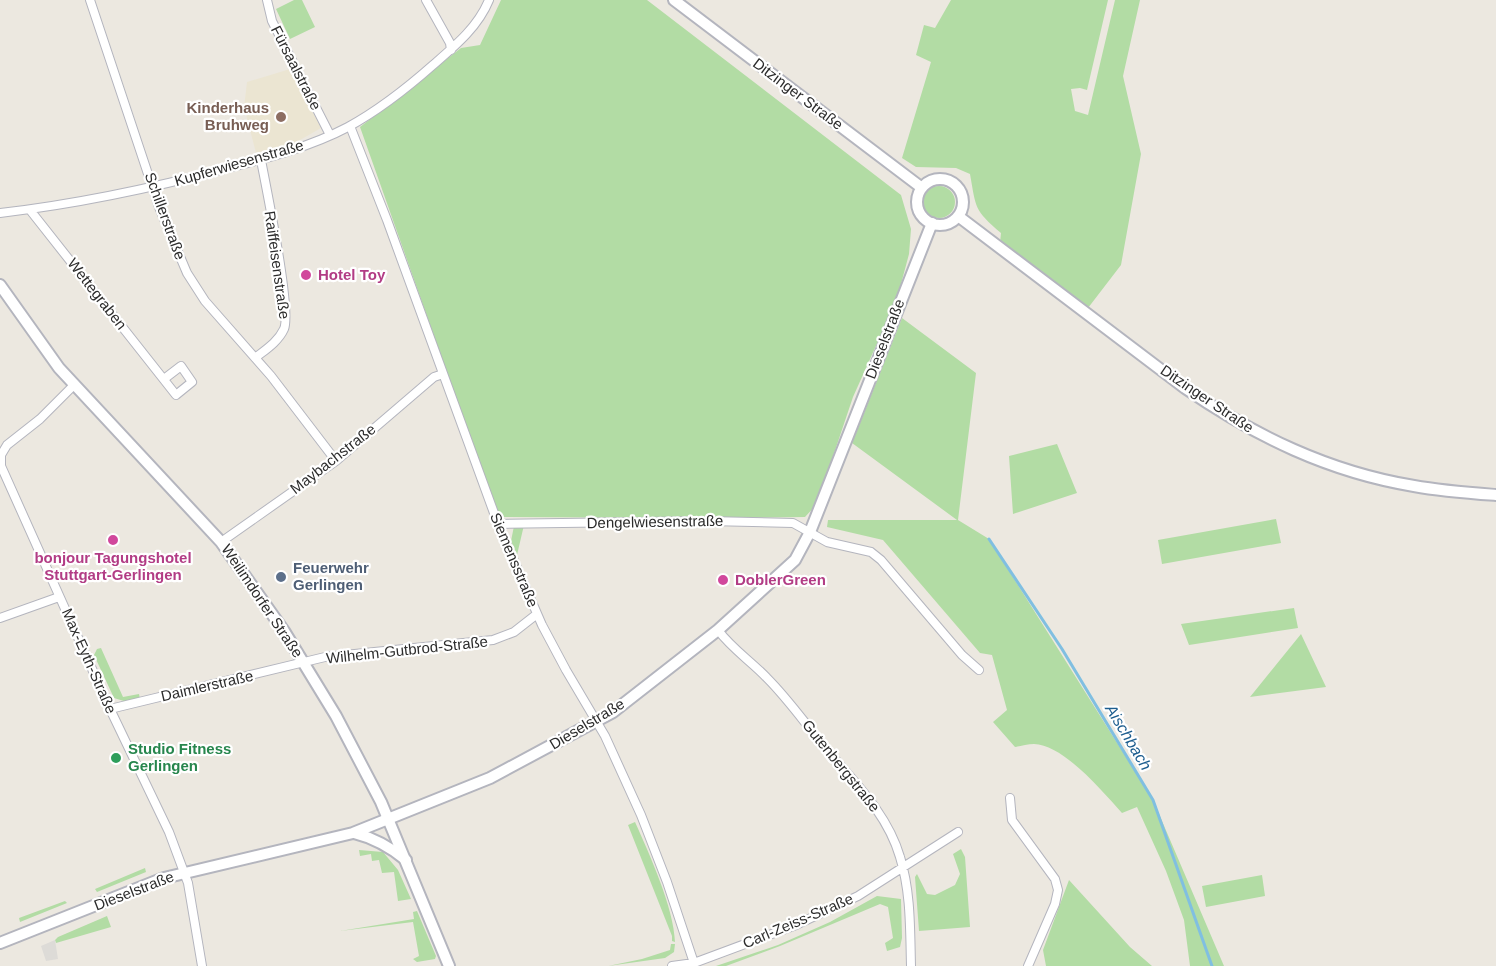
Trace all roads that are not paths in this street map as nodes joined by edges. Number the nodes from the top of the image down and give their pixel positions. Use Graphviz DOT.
graph roads {
  1 [pos="90,0"];
  2 [pos="267,0"];
  3 [pos="426,0"];
  4 [pos="489,0"];
  5 [pos="674,0"];
  6 [pos="451,50"];
  7 [pos="350,126"];
  8 [pos="330,135"];
  9 [pos="261,160"];
  10 [pos="154,187"];
  11 [pos="922,188"];
  12 [pos="30,210"];
  13 [pos="0,213"];
  14 [pos="958,216"];
  15 [pos="932,223"];
  16 [pos="0,285"];
  17 [pos="255,358"];
  18 [pos="443,374"];
  19 [pos="164,379"];
  20 [pos="74,385"];
  21 [pos="336,460"];
  22 [pos="1496,495"];
  23 [pos="498,524"];
  24 [pos="810,532"];
  25 [pos="221,542"];
  26 [pos="59,597"];
  27 [pos="537,614"];
  28 [pos="0,618"];
  29 [pos="718,630"];
  30 [pos="304,664"];
  31 [pos="979,670"];
  32 [pos="110,709"];
  33 [pos="596,721"];
  34 [pos="1010,798"];
  35 [pos="390,820"];
  36 [pos="958,832"];
  37 [pos="353,833"];
  38 [pos="406,860"];
  39 [pos="903,867"];
  40 [pos="184,872"];
  41 [pos="0,943"];
  42 [pos="694,963"];
  43 [pos="202,966"];
  44 [pos="449,966"];
  45 [pos="672,966"];
  46 [pos="911,966"];
  47 [pos="1028,966"];
  1 -- 10 [label="street, Schillerstraße"];
  2 -- 8 [label="street, Fürsaalstraße"];
  3 -- 6 [label="street"];
  4 -- 6 [label="street, Kupferwiesenstraße"];
  5 -- 11 [label="main road, Ditzinger Straße"];
  6 -- 7 [label="street, Kupferwiesenstraße"];
  7 -- 8 [label="street, Kupferwiesenstraße"];
  7 -- 18 [label="street, Siemensstraße"];
  8 -- 9 [label="street, Kupferwiesenstraße"];
  9 -- 10 [label="street, Kupferwiesenstraße"];
  9 -- 17 [label="street, Raiffeisenstraße"];
  10 -- 12 [label="street, Kupferwiesenstraße"];
  10 -- 17 [label="street, Schillerstraße"];
  11 -- 14 [label="main road"];
  11 -- 15 [label="main road"];
  12 -- 13 [label="street, Kupferwiesenstraße"];
  12 -- 19 [label="street, Wettegraben"];
  14 -- 15 [label="main road"];
  14 -- 22 [label="main road, Ditzinger Straße"];
  15 -- 24 [label="main road, Dieselstraße"];
  16 -- 20 [label="main road, Weilimdorfer Straße"];
  17 -- 21 [label="street, Schillerstraße"];
  18 -- 21 [label="street, Maybachstraße"];
  18 -- 23 [label="street, Siemensstraße"];
  20 -- 25 [label="main road, Weilimdorfer Straße"];
  20 -- 26 [label="street, Max-Eyth-Straße"];
  21 -- 25 [label="street, Maybachstraße"];
  23 -- 24 [label="street, Dengelwiesenstraße"];
  23 -- 27 [label="street, Siemensstraße"];
  24 -- 29 [label="main road, Dieselstraße"];
  24 -- 31 [label="street"];
  25 -- 30 [label="main road, Weilimdorfer Straße"];
  26 -- 28 [label="street"];
  26 -- 32 [label="street, Max-Eyth-Straße"];
  27 -- 30 [label="street, Wilhelm-Gutbrod-Straße"];
  27 -- 33 [label="street, Siemensstraße"];
  29 -- 33 [label="main road, Dieselstraße"];
  29 -- 39 [label="street, Gutenbergstraße"];
  30 -- 32 [label="street, Daimlerstraße"];
  30 -- 35 [label="main road, Weilimdorfer Straße"];
  32 -- 40 [label="street, Max-Eyth-Straße"];
  33 -- 35 [label="main road, Dieselstraße"];
  33 -- 42 [label="street, Siemensstraße"];
  34 -- 47 [label="street"];
  35 -- 37 [label="main road, Dieselstraße"];
  35 -- 38 [label="main road, Weilimdorfer Straße"];
  36 -- 39 [label="street, Carl-Zeiss-Straße"];
  37 -- 38 [label="main road"];
  37 -- 40 [label="main road, Dieselstraße"];
  38 -- 44 [label="main road, Weilimdorfer Straße"];
  39 -- 42 [label="street, Carl-Zeiss-Straße"];
  39 -- 46 [label="street, Gutenbergstraße"];
  40 -- 41 [label="main road, Dieselstraße"];
  40 -- 43 [label="street, Max-Eyth-Straße"];
  42 -- 45 [label="street"];
}
